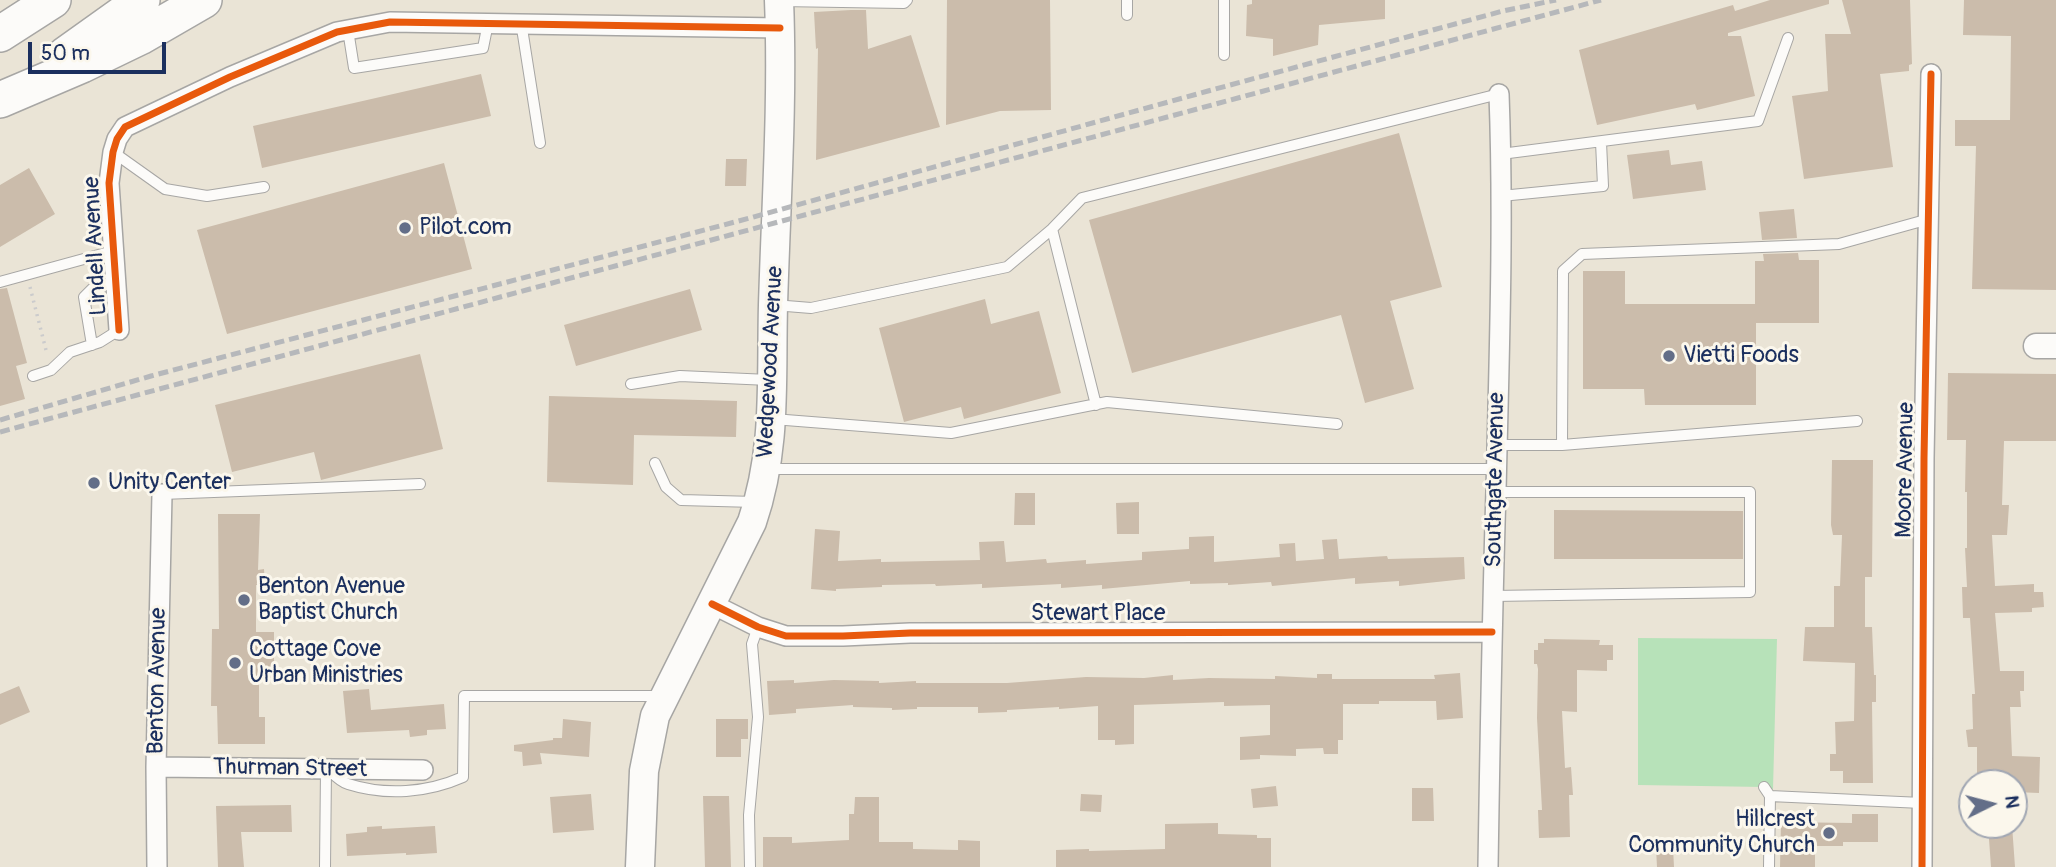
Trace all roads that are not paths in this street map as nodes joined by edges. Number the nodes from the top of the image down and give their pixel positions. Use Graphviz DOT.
graph roads {
  1 [pos="39,0"];
  2 [pos="54,0"];
  3 [pos="142,0"];
  4 [pos="204,0"];
  5 [pos="907,0"];
  6 [pos="1127,0"];
  7 [pos="1224,0"];
  8 [pos="780,10"];
  9 [pos="1128,15"];
  10 [pos="488,22"];
  11 [pos="521,22"];
  12 [pos="348,30"];
  13 [pos="0,32"];
  14 [pos="1788,38"];
  15 [pos="1223,55"];
  16 [pos="1931,74"];
  17 [pos="1499,94"];
  18 [pos="2,99"];
  19 [pos="1601,142"];
  20 [pos="540,143"];
  21 [pos="113,152"];
  22 [pos="1502,154"];
  23 [pos="264,187"];
  24 [pos="1501,195"];
  25 [pos="1929,219"];
  26 [pos="1052,229"];
  27 [pos="113,251"];
  28 [pos="0,282"];
  29 [pos="116,282"];
  30 [pos="773,305"];
  31 [pos="120,330"];
  32 [pos="92,345"];
  33 [pos="33,376"];
  34 [pos="773,380"];
  35 [pos="631,384"];
  36 [pos="1096,405"];
  37 [pos="772,419"];
  38 [pos="1857,421"];
  39 [pos="1337,424"];
  40 [pos="1498,445"];
  41 [pos="1562,445"];
  42 [pos="655,463"];
  43 [pos="766,469"];
  44 [pos="1496,469"];
  45 [pos="419,484"];
  46 [pos="1496,492"];
  47 [pos="162,494"];
  48 [pos="759,503"];
  49 [pos="1493,596"];
  50 [pos="712,604"];
  51 [pos="758,627"];
  52 [pos="1492,632"];
  53 [pos="665,696"];
  54 [pos="156,767"];
  55 [pos="326,769"];
  56 [pos="424,770"];
  57 [pos="1764,787"];
  58 [pos="1770,796"];
  59 [pos="1922,803"];
  60 [pos="157,867"];
  61 [pos="326,867"];
  62 [pos="640,867"];
  63 [pos="750,867"];
  64 [pos="1488,867"];
  65 [pos="1769,867"];
  66 [pos="1922,867"];
  1 -- 13 [label="highway"];
  2 -- 13 [label="highway"];
  3 -- 18 [label="highway"];
  4 -- 18 [label="highway"];
  5 -- 8 [label="lane"];
  6 -- 9 [label="lane"];
  7 -- 15 [label="lane"];
  8 -- 11 [label="street, Lindell Avenue"];
  8 -- 30 [label="main road, Wedgewood Avenue"];
  10 -- 11 [label="street, Lindell Avenue"];
  10 -- 12 [label="street, Lindell Avenue"];
  10 -- 12 [label="lane"];
  11 -- 20 [label="lane"];
  12 -- 21 [label="street, Lindell Avenue"];
  14 -- 19 [label="lane"];
  16 -- 25 [label="street, Moore Avenue"];
  17 -- 22 [label="street, Southgate Avenue"];
  17 -- 26 [label="lane"];
  19 -- 22 [label="lane"];
  19 -- 24 [label="lane"];
  21 -- 23 [label="lane"];
  21 -- 27 [label="street, Lindell Avenue"];
  22 -- 24 [label="street, Southgate Avenue"];
  24 -- 40 [label="street, Southgate Avenue"];
  25 -- 41 [label="lane"];
  25 -- 59 [label="street, Moore Avenue"];
  26 -- 30 [label="lane"];
  26 -- 36 [label="lane"];
  27 -- 28 [label="lane"];
  27 -- 29 [label="street, Lindell Avenue"];
  29 -- 31 [label="street, Lindell Avenue"];
  29 -- 32 [label="lane"];
  30 -- 34 [label="main road, Wedgewood Avenue"];
  31 -- 32 [label="lane"];
  32 -- 33 [label="lane"];
  34 -- 35 [label="lane"];
  34 -- 37 [label="main road, Wedgewood Avenue"];
  36 -- 37 [label="lane"];
  36 -- 39 [label="lane"];
  37 -- 43 [label="main road, Wedgewood Avenue"];
  38 -- 41 [label="lane"];
  40 -- 41 [label="lane"];
  40 -- 44 [label="street, Southgate Avenue"];
  42 -- 48 [label="lane"];
  43 -- 44 [label="lane"];
  43 -- 48 [label="main road, Wedgewood Avenue"];
  44 -- 46 [label="street, Southgate Avenue"];
  45 -- 47 [label="lane"];
  46 -- 49 [label="street, Southgate Avenue"];
  46 -- 49 [label="lane"];
  47 -- 54 [label="street, Benton Avenue"];
  48 -- 50 [label="main road, Wedgewood Avenue"];
  49 -- 52 [label="street, Southgate Avenue"];
  50 -- 51 [label="street, Stewart Place"];
  50 -- 53 [label="main road, Wedgewood Avenue"];
  51 -- 52 [label="street, Stewart Place"];
  51 -- 63 [label="lane"];
  52 -- 64 [label="street, Southgate Avenue"];
  53 -- 55 [label="lane"];
  53 -- 62 [label="main road, Wedgewood Avenue"];
  54 -- 55 [label="street, Thurman Street"];
  54 -- 60 [label="street, Benton Avenue"];
  55 -- 56 [label="street, Thurman Street"];
  55 -- 61 [label="lane"];
  57 -- 58 [label="lane"];
  58 -- 59 [label="lane"];
  58 -- 65 [label="lane"];
  59 -- 66 [label="street, Moore Avenue"];
}
